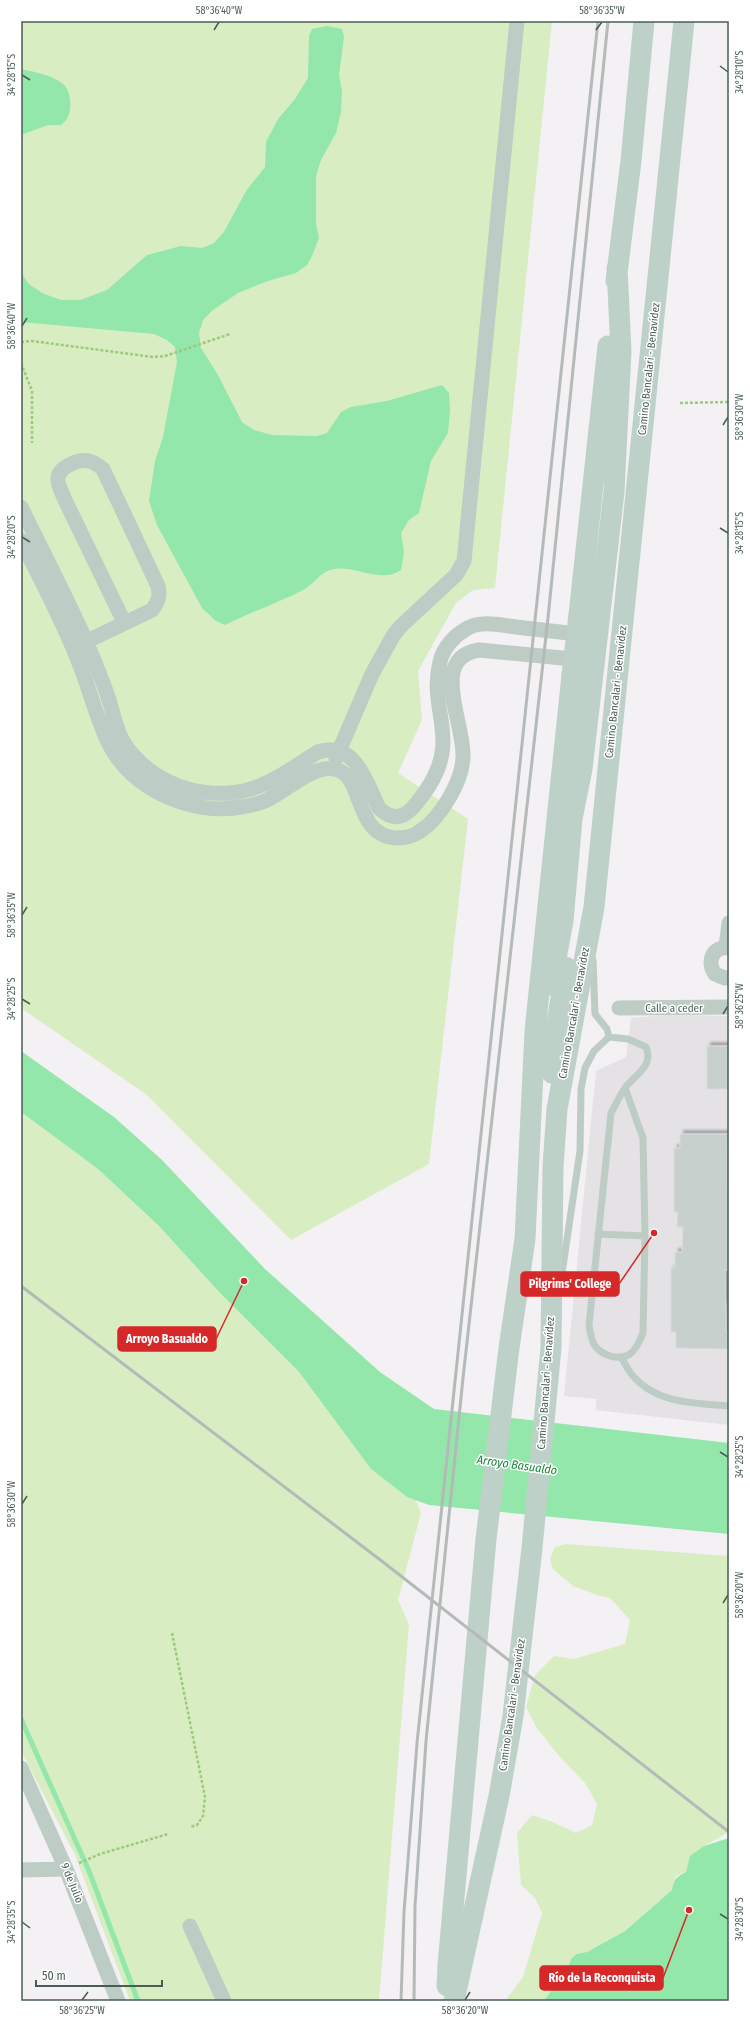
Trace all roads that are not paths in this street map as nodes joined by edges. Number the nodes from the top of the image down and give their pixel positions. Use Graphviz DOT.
graph roads {
  1 [pos="517,21"];
  2 [pos="644,21"];
  3 [pos="684,21"];
  4 [pos="668,186"];
  5 [pos="617,268"];
  6 [pos="614,492"];
  7 [pos="21,507"];
  8 [pos="21,540"];
  9 [pos="124,622"];
  10 [pos="597,636"];
  11 [pos="79,645"];
  12 [pos="594,661"];
  13 [pos="339,749"];
  14 [pos="333,768"];
  15 [pos="582,769"];
  16 [pos="434,779"];
  17 [pos="453,791"];
  18 [pos="594,907"];
  19 [pos="729,924"];
  20 [pos="728,948"];
  21 [pos="729,978"];
  22 [pos="619,1008"];
  23 [pos="729,1008"];
  24 [pos="609,1037"];
  25 [pos="532,1084"];
  26 [pos="625,1088"];
  27 [pos="557,1109"];
  28 [pos="598,1234"];
  29 [pos="645,1236"];
  30 [pos="560,1285"];
  31 [pos="559,1293"];
  32 [pos="551,1348"];
  33 [pos="621,1358"];
  34 [pos="729,1406"];
  35 [pos="21,1768"];
  36 [pos="66,1869"];
  37 [pos="21,1870"];
  38 [pos="190,1926"];
  39 [pos="118,2001"];
  40 [pos="224,2001"];
  41 [pos="447,2001"];
  42 [pos="454,2001"];
  1 -- 13 [label="street"];
  2 -- 5 [label="main road"];
  3 -- 4 [label="main road, Camino Bancalari - Benavídez"];
  4 -- 6 [label="main road"];
  4 -- 18 [label="main road, Camino Bancalari - Benavídez"];
  5 -- 6 [label="main road"];
  5 -- 25 [label="main road, bridge"];
  6 -- 10 [label="main road"];
  7 -- 11 [label="street"];
  8 -- 11 [label="street"];
  9 -- 9 [label="street"];
  9 -- 11 [label="street"];
  10 -- 12 [label="main road"];
  10 -- 16 [label="street"];
  11 -- 13 [label="street"];
  11 -- 14 [label="street"];
  12 -- 15 [label="main road"];
  12 -- 17 [label="street"];
  13 -- 14 [label="street"];
  13 -- 16 [label="street"];
  14 -- 17 [label="street"];
  15 -- 25 [label="main road"];
  15 -- 27 [label="main road"];
  16 -- 17 [label="street"];
  18 -- 24 [label="lane"];
  18 -- 27 [label="main road, Camino Bancalari - Benavídez"];
  19 -- 20 [label="street"];
  20 -- 21 [label="street"];
  22 -- 23 [label="street, Calle a ceder"];
  24 -- 26 [label="lane"];
  24 -- 30 [label="lane"];
  25 -- 41 [label="main road"];
  26 -- 28 [label="lane"];
  26 -- 29 [label="lane"];
  27 -- 32 [label="main road, Camino Bancalari - Benavídez"];
  28 -- 29 [label="lane"];
  28 -- 33 [label="lane"];
  29 -- 33 [label="lane"];
  31 -- 32 [label="lane"];
  32 -- 42 [label="main road, Camino Bancalari - Benavídez"];
  33 -- 34 [label="lane"];
  35 -- 36 [label="street, 9 de Julio"];
  36 -- 37 [label="street"];
  36 -- 39 [label="street, 9 de Julio"];
  38 -- 40 [label="street"];
}
